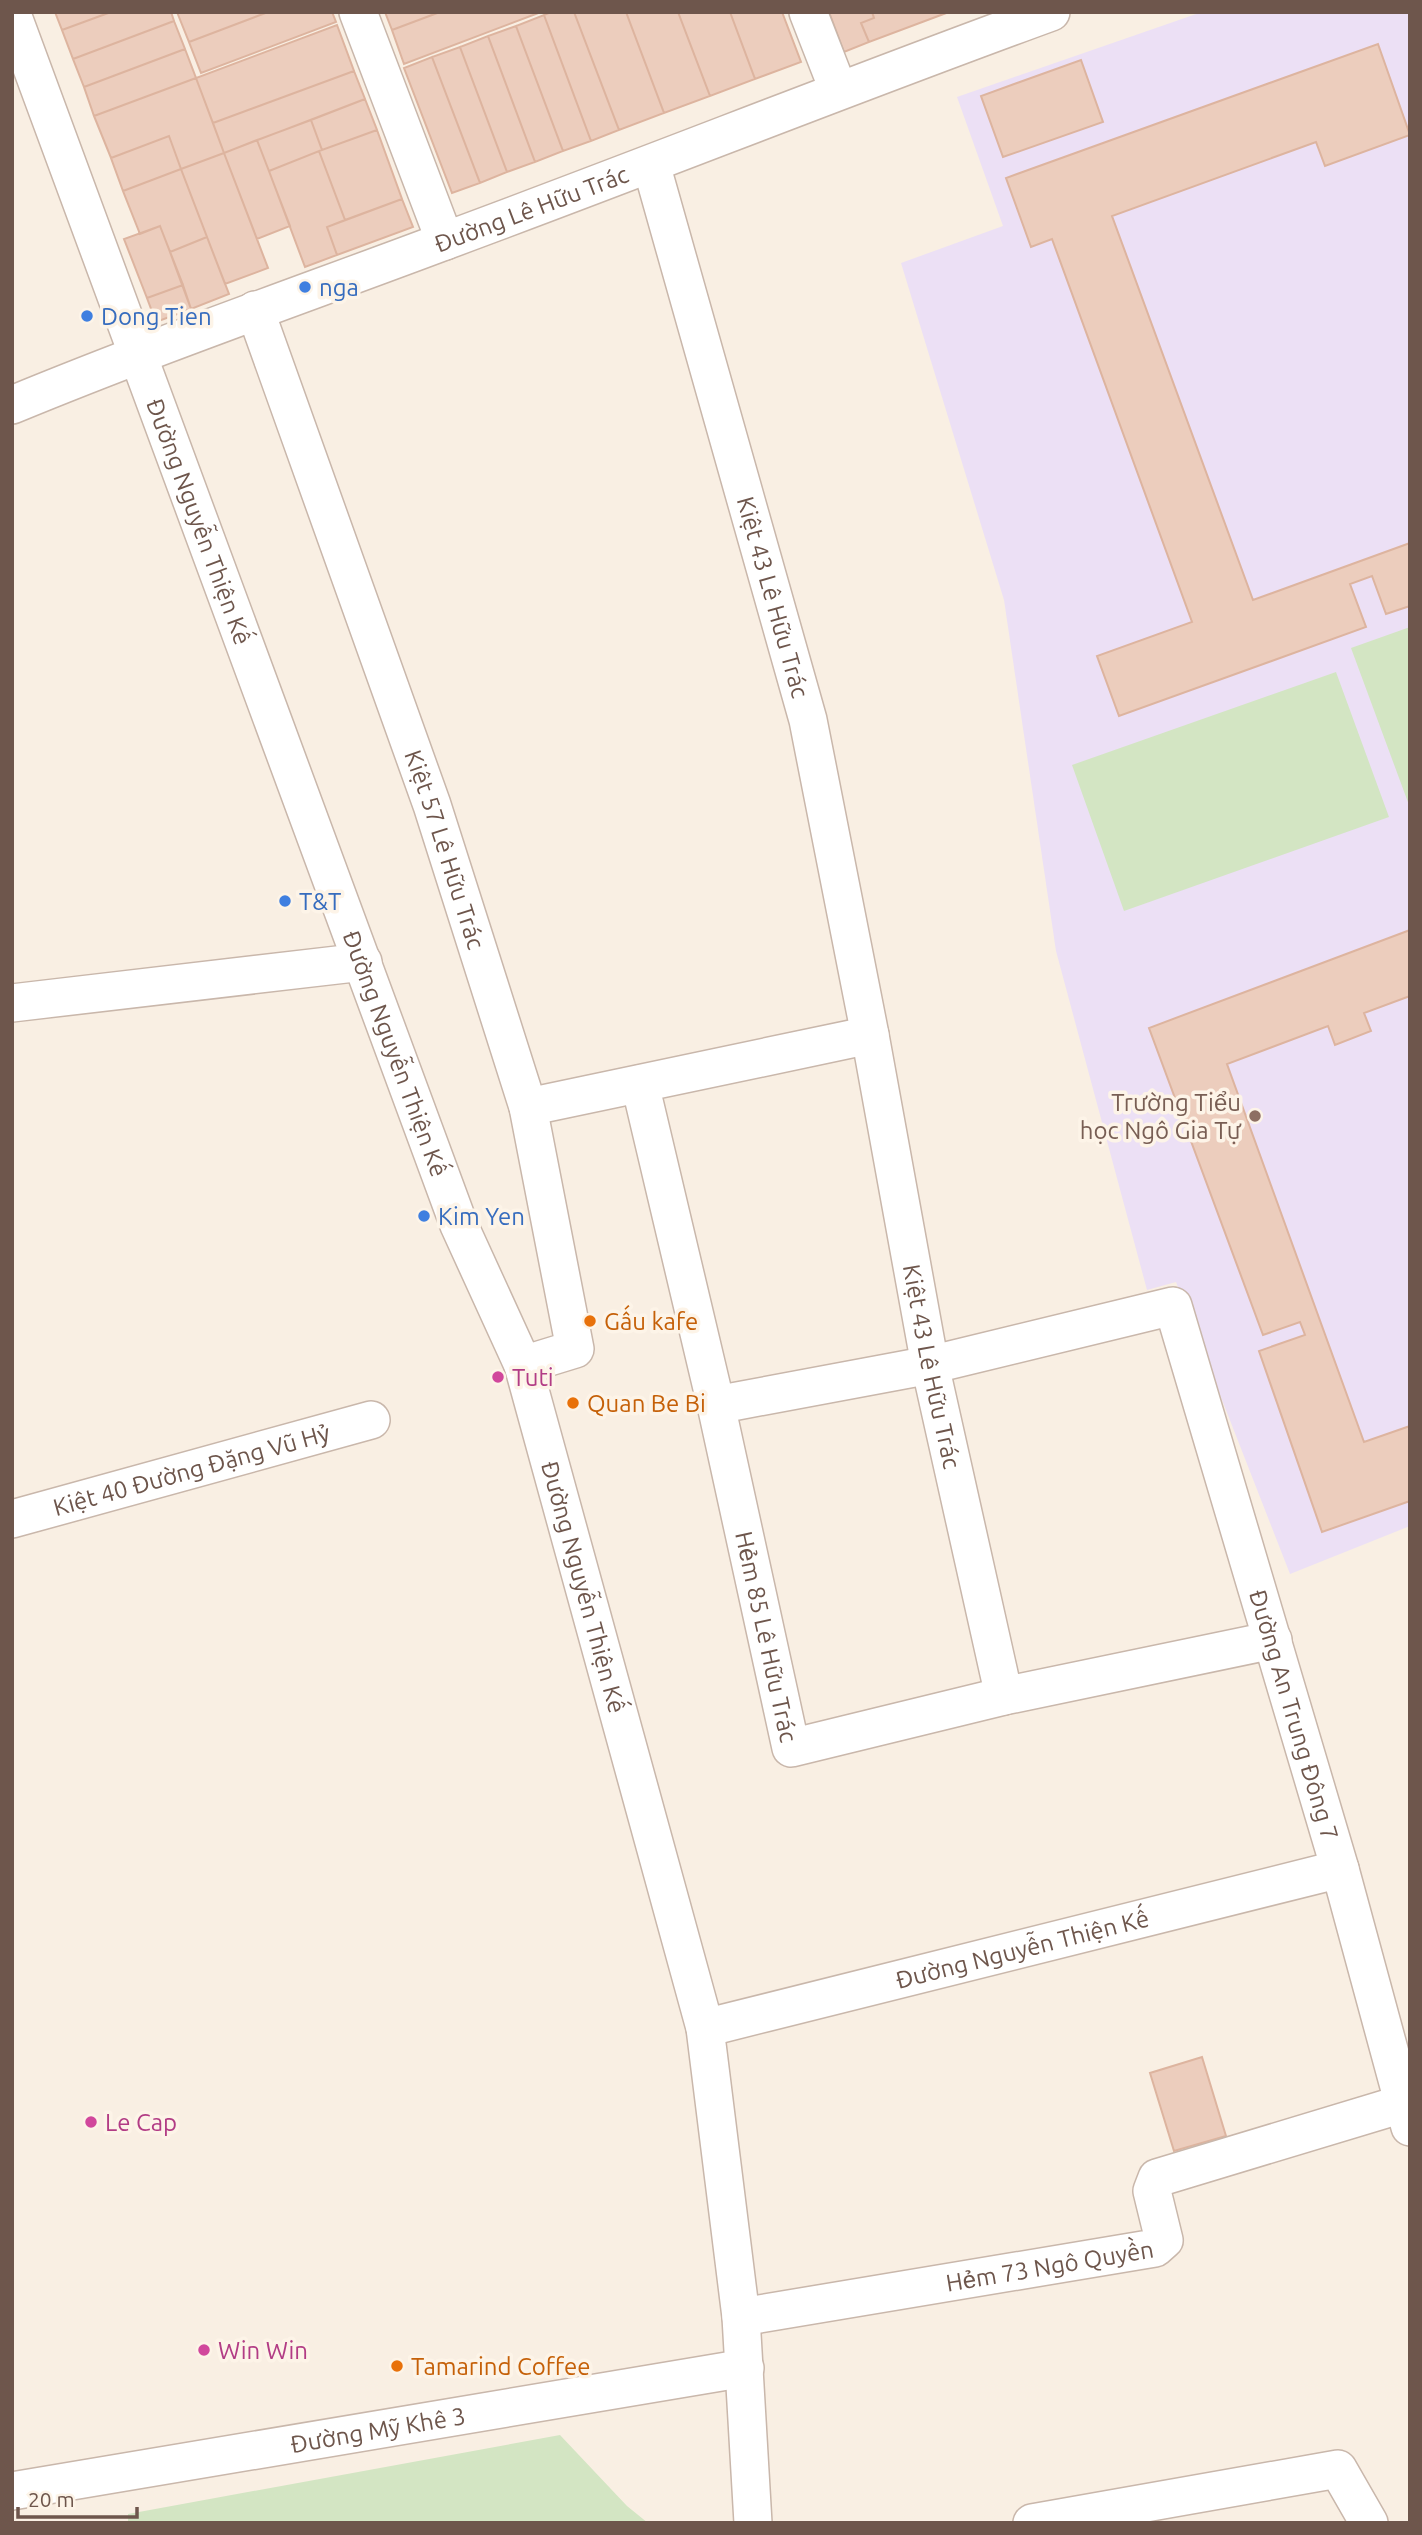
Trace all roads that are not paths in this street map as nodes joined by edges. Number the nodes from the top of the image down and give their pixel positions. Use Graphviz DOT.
graph roads {
  1 [pos="358,12"];
  2 [pos="808,12"];
  3 [pos="1051,12"];
  4 [pos="12,14"];
  5 [pos="838,89"];
  6 [pos="651,164"];
  7 [pos="446,241"];
  8 [pos="255,310"];
  9 [pos="140,353"];
  10 [pos="12,405"];
  11 [pos="363,962"];
  12 [pos="12,1003"];
  13 [pos="870,1035"];
  14 [pos="640,1084"];
  15 [pos="528,1107"];
  16 [pos="523,1365"];
  17 [pos="930,1365"];
  18 [pos="716,1405"];
  19 [pos="371,1420"];
  20 [pos="12,1519"];
  21 [pos="1273,1640"];
  22 [pos="1004,1696"];
  23 [pos="1340,1869"];
  24 [pos="705,2028"];
  25 [pos="1406,2115"];
  26 [pos="741,2317"];
  27 [pos="745,2368"];
  28 [pos="12,2491"];
  29 [pos="753,2523"];
  30 [pos="1032,2523"];
  31 [pos="1369,2523"];
  1 -- 7 [label="street"];
  2 -- 5 [label="street"];
  3 -- 5 [label="street, Đường Lê Hữu Trác"];
  4 -- 9 [label="street, Đường Nguyễn Thiện Kế"];
  5 -- 6 [label="street, Đường Lê Hữu Trác"];
  6 -- 7 [label="street, Đường Lê Hữu Trác"];
  6 -- 13 [label="street, Kiệt 43 Lê Hữu Trác"];
  7 -- 8 [label="street, Đường Lê Hữu Trác"];
  8 -- 9 [label="street, Đường Lê Hữu Trác"];
  8 -- 15 [label="street, Kiệt 57 Lê Hữu Trác"];
  9 -- 10 [label="street, Đường Lê Hữu Trác"];
  9 -- 11 [label="street, Đường Nguyễn Thiện Kế"];
  11 -- 12 [label="street"];
  11 -- 16 [label="street, Đường Nguyễn Thiện Kế"];
  13 -- 14 [label="street"];
  13 -- 17 [label="street, Kiệt 43 Lê Hữu Trác"];
  14 -- 15 [label="street"];
  14 -- 18 [label="street, Hẻm 85 Lê Hữu Trác"];
  15 -- 16 [label="street, Kiệt 57 Lê Hữu Trác"];
  16 -- 24 [label="street, Đường Nguyễn Thiện Kế"];
  17 -- 18 [label="street"];
  17 -- 21 [label="street, Đường An Trung Đông 7"];
  17 -- 22 [label="street, Kiệt 43 Lê Hữu Trác"];
  18 -- 22 [label="street, Hẻm 85 Lê Hữu Trác"];
  19 -- 20 [label="street, Kiệt 40 Đường Đặng Vũ Hỷ"];
  21 -- 22 [label="street, Hẻm 85 Lê Hữu Trác"];
  21 -- 23 [label="street, Đường An Trung Đông 7"];
  23 -- 24 [label="street, Đường Nguyễn Thiện Kế"];
  23 -- 25 [label="street, Đường An Trung Đông 7"];
  24 -- 26 [label="street, Đường Nguyễn Thiện Kế"];
  25 -- 26 [label="street, Hẻm 73 Ngô Quyền"];
  26 -- 27 [label="street, Đường Nguyễn Thiện Kế"];
  27 -- 28 [label="street, Đường Mỹ Khê 3"];
  27 -- 29 [label="street, Đường Nguyễn Thiện Kế"];
  30 -- 31 [label="street"];
}
